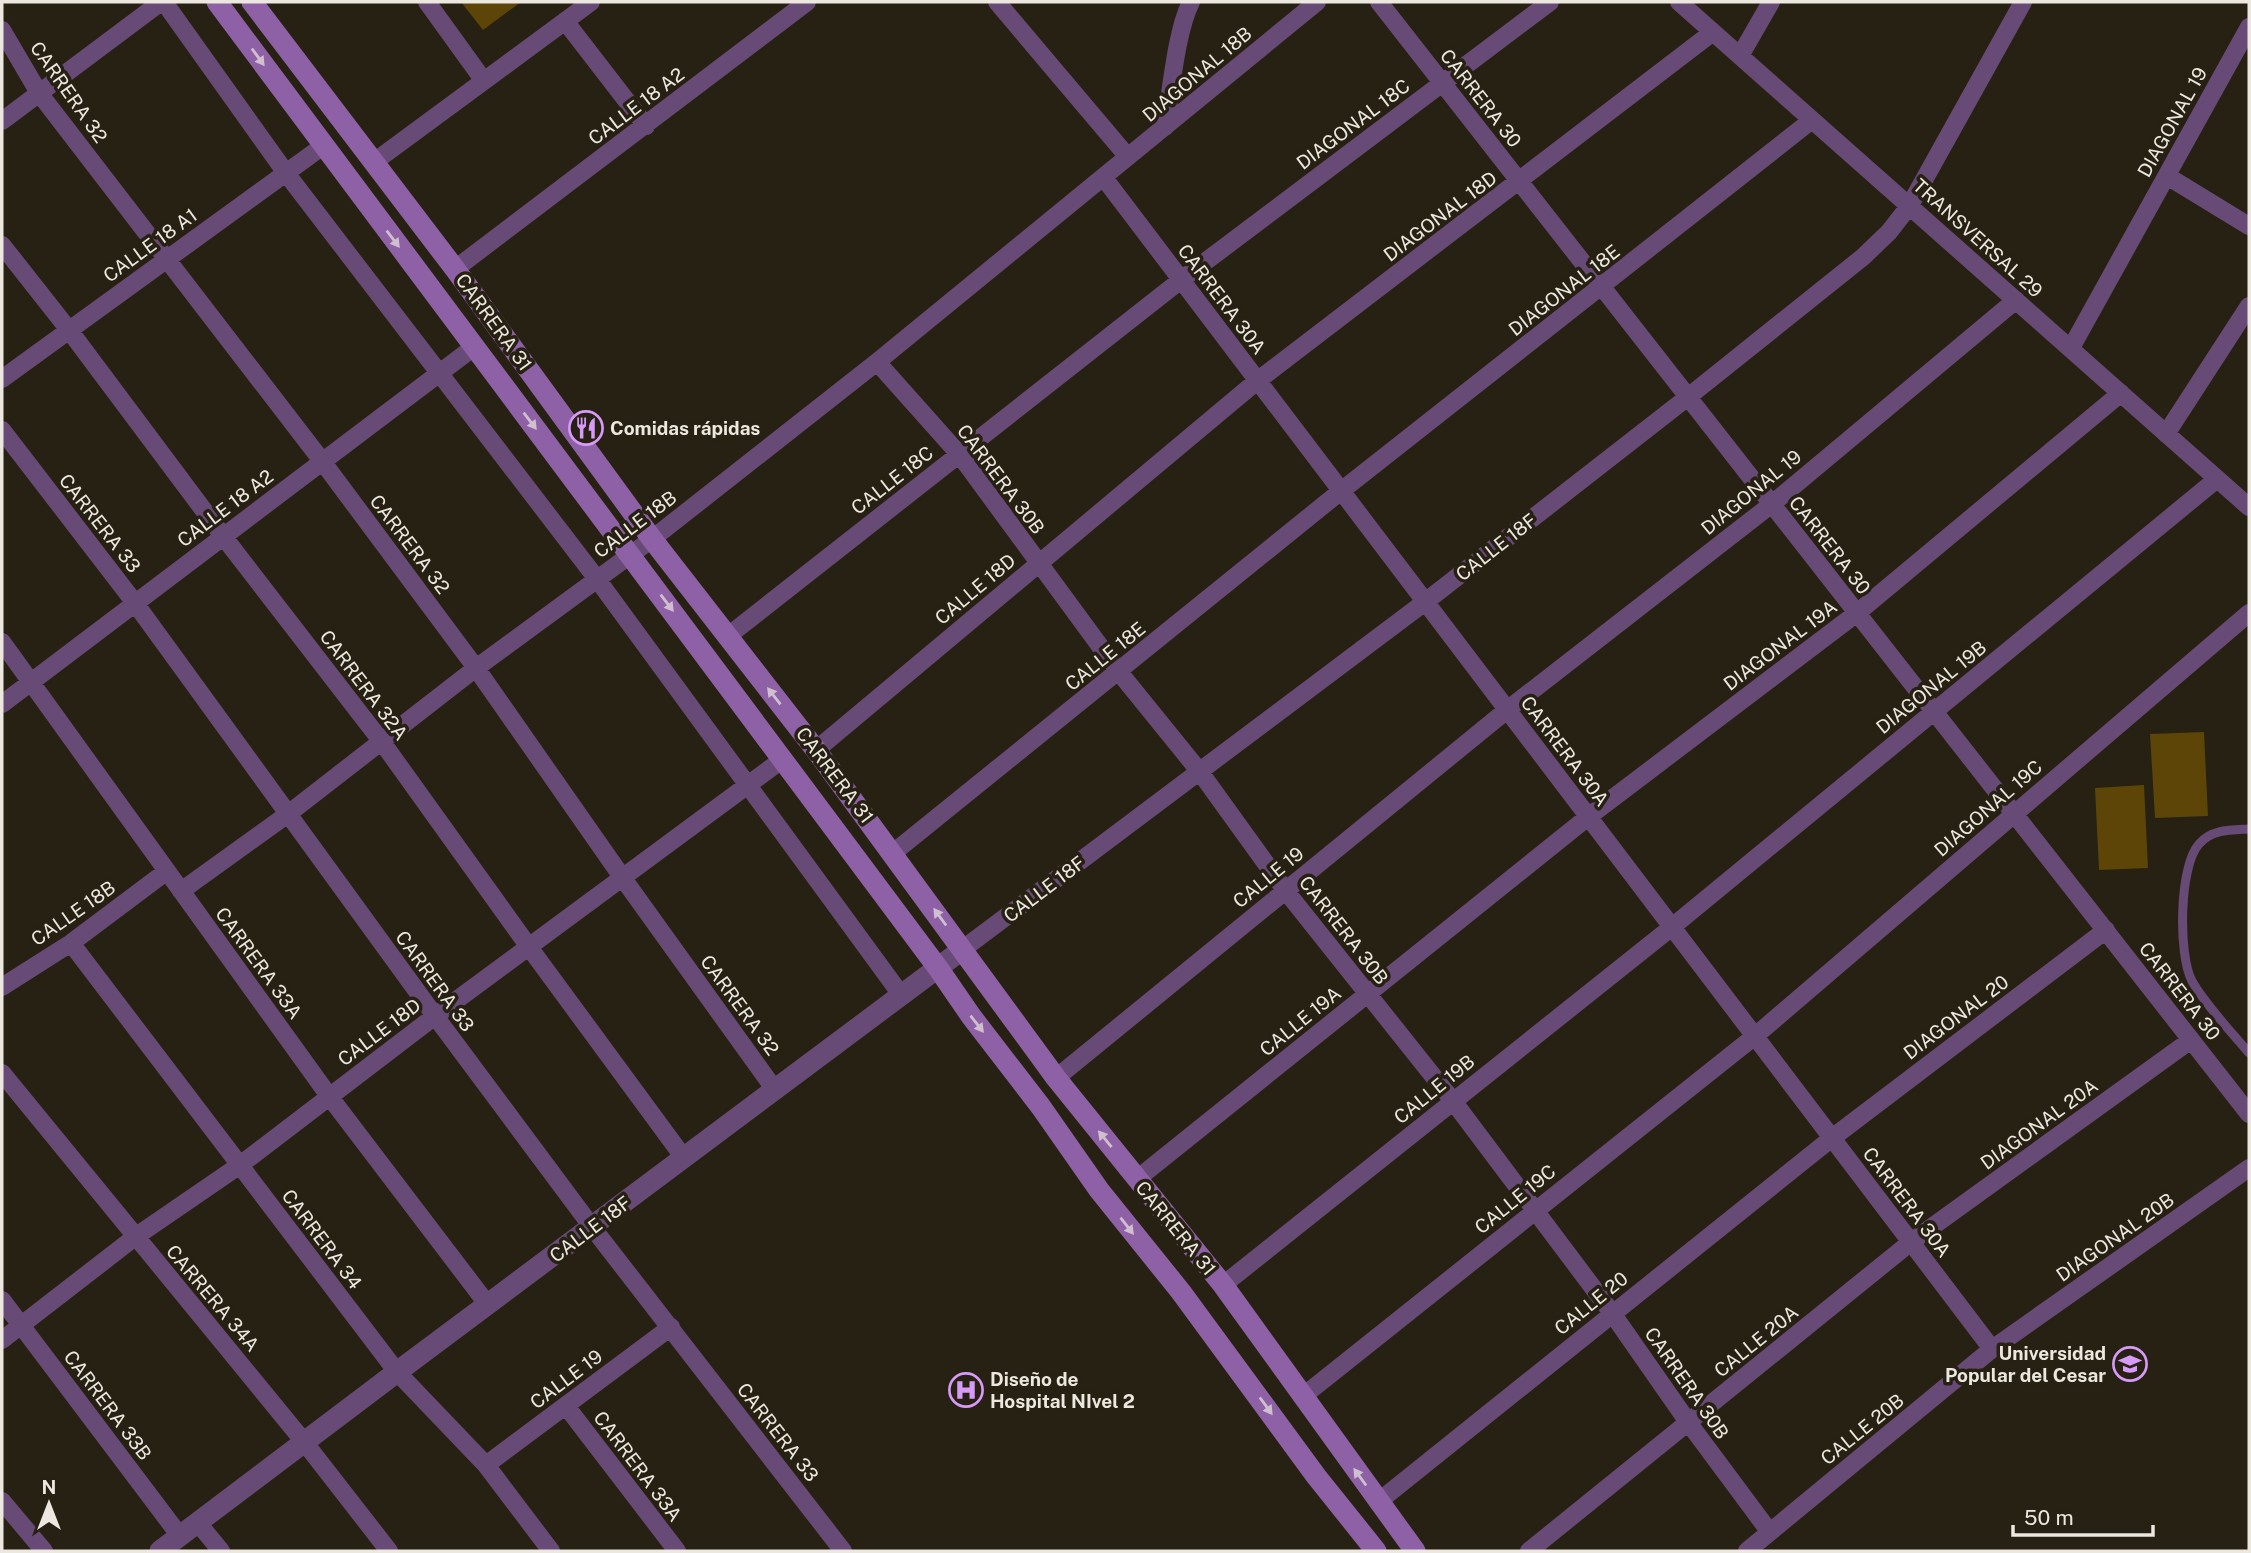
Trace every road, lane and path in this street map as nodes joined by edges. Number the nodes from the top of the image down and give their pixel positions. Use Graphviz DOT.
graph roads {
  1 [pos="162,2"];
  2 [pos="217,2"];
  3 [pos="251,2"];
  4 [pos="427,2"];
  5 [pos="592,2"];
  6 [pos="807,2"];
  7 [pos="997,2"];
  8 [pos="1191,2"];
  9 [pos="1317,2"];
  10 [pos="1379,2"];
  11 [pos="1550,2"];
  12 [pos="1679,2"];
  13 [pos="1770,2"];
  14 [pos="2023,2"];
  15 [pos="565,21"];
  16 [pos="2249,27"];
  17 [pos="2,30"];
  18 [pos="1713,32"];
  19 [pos="1740,57"];
  20 [pos="484,81"];
  21 [pos="1442,83"];
  22 [pos="39,93"];
  23 [pos="1812,120"];
  24 [pos="2,121"];
  25 [pos="646,125"];
  26 [pos="1165,127"];
  27 [pos="323,146"];
  28 [pos="1128,157"];
  29 [pos="374,162"];
  30 [pos="286,173"];
  31 [pos="2167,176"];
  32 [pos="1104,178"];
  33 [pos="1520,182"];
  34 [pos="1910,205"];
  35 [pos="2249,226"];
  36 [pos="2,245"];
  37 [pos="167,259"];
  38 [pos="455,269"];
  39 [pos="1181,281"];
  40 [pos="1602,287"];
  41 [pos="2016,300"];
  42 [pos="2249,306"];
  43 [pos="69,330"];
  44 [pos="474,347"];
  45 [pos="2071,348"];
  46 [pos="877,362"];
  47 [pos="440,372"];
  48 [pos="2,379"];
  49 [pos="1257,380"];
  50 [pos="2120,393"];
  51 [pos="1688,397"];
  52 [pos="2,429"];
  53 [pos="2166,433"];
  54 [pos="959,454"];
  55 [pos="322,461"];
  56 [pos="2217,479"];
  57 [pos="1341,491"];
  58 [pos="1772,504"];
  59 [pos="2249,507"];
  60 [pos="223,536"];
  61 [pos="652,540"];
  62 [pos="631,554"];
  63 [pos="1039,564"];
  64 [pos="597,579"];
  65 [pos="1425,602"];
  66 [pos="135,603"];
  67 [pos="2249,612"];
  68 [pos="1857,613"];
  69 [pos="728,636"];
  70 [pos="2,642"];
  71 [pos="476,668"];
  72 [pos="1119,672"];
  73 [pos="31,682"];
  74 [pos="2,704"];
  75 [pos="1507,710"];
  76 [pos="1934,711"];
  77 [pos="382,742"];
  78 [pos="816,750"];
  79 [pos="783,760"];
  80 [pos="1200,772"];
  81 [pos="747,785"];
  82 [pos="288,814"];
  83 [pos="2014,814"];
  84 [pos="1588,817"];
  85 [pos="2249,828"];
  86 [pos="893,853"];
  87 [pos="167,871"];
  88 [pos="622,877"];
  89 [pos="1286,890"];
  90 [pos="181,891"];
  91 [pos="1672,927"];
  92 [pos="2106,930"];
  93 [pos="71,943"];
  94 [pos="529,947"];
  95 [pos="963,949"];
  96 [pos="938,968"];
  97 [pos="2,987"];
  98 [pos="1368,994"];
  99 [pos="902,996"];
  100 [pos="435,1016"];
  101 [pos="1755,1036"];
  102 [pos="2191,1040"];
  103 [pos="2249,1053"];
  104 [pos="2,1073"];
  105 [pos="1056,1078"];
  106 [pos="775,1090"];
  107 [pos="329,1096"];
  108 [pos="1453,1101"];
  109 [pos="2249,1114"];
  110 [pos="1832,1138"];
  111 [pos="684,1158"];
  112 [pos="240,1165"];
  113 [pos="2249,1168"];
  114 [pos="1137,1179"];
  115 [pos="1534,1211"];
  116 [pos="592,1227"];
  117 [pos="135,1237"];
  118 [pos="1911,1242"];
  119 [pos="1223,1284"];
  120 [pos="2,1300"];
  121 [pos="488,1305"];
  122 [pos="1612,1313"];
  123 [pos="21,1325"];
  124 [pos="671,1327"];
  125 [pos="2,1339"];
  126 [pos="1998,1344"];
  127 [pos="397,1372"];
  128 [pos="1302,1397"];
  129 [pos="566,1406"];
  130 [pos="1688,1422"];
  131 [pos="305,1443"];
  132 [pos="486,1465"];
  133 [pos="2,1501"];
  134 [pos="1378,1502"];
  135 [pos="198,1523"];
  136 [pos="1769,1531"];
  137 [pos="180,1536"];
  138 [pos="44,1551"];
  139 [pos="160,1551"];
  140 [pos="221,1551"];
  141 [pos="389,1551"];
  142 [pos="551,1551"];
  143 [pos="677,1551"];
  144 [pos="843,1551"];
  145 [pos="1376,1551"];
  146 [pos="1415,1551"];
  147 [pos="1529,1551"];
  148 [pos="1746,1551"];
  1 -- 22 [label="street"];
  1 -- 30 [label="street"];
  2 -- 27 [label="main road, CARRERA 31, one-way"];
  3 -- 29 [label="main road, CARRERA 31"];
  4 -- 20 [label="street"];
  5 -- 15 [label="street"];
  6 -- 25 [label="street, CALLE 18 A2"];
  7 -- 28 [label="street"];
  8 -- 26 [label="street"];
  9 -- 26 [label="street, DIAGONAL 18B"];
  10 -- 21 [label="street, CARRERA 30"];
  11 -- 21 [label="street, DIAGONAL 18C"];
  12 -- 18 [label="street, TRANSVERSAL 29"];
  13 -- 19 [label="street"];
  14 -- 34 [label="street"];
  15 -- 20 [label="street"];
  15 -- 25 [label="street"];
  16 -- 31 [label="street, DIAGONAL 19"];
  17 -- 22 [label="street, CARRERA 32"];
  18 -- 19 [label="street, TRANSVERSAL 29"];
  18 -- 33 [label="street, DIAGONAL 18D"];
  19 -- 23 [label="street, TRANSVERSAL 29"];
  20 -- 29 [label="street"];
  21 -- 33 [label="street, CARRERA 30"];
  21 -- 39 [label="street, DIAGONAL 18C"];
  22 -- 24 [label="street"];
  22 -- 37 [label="street, CARRERA 32"];
  23 -- 34 [label="street, TRANSVERSAL 29"];
  23 -- 40 [label="street, DIAGONAL 18E"];
  25 -- 38 [label="street, CALLE 18 A2"];
  26 -- 28 [label="street, DIAGONAL 18B"];
  27 -- 30 [label="street, CALLE 18 A1"];
  27 -- 44 [label="main road, CARRERA 31, one-way"];
  28 -- 32 [label="street, DIAGONAL 18B"];
  29 -- 38 [label="main road, CARRERA 31"];
  30 -- 37 [label="street, CALLE 18 A1"];
  30 -- 47 [label="street"];
  31 -- 35 [label="street"];
  31 -- 45 [label="street, DIAGONAL 19"];
  32 -- 39 [label="street, CARRERA 30A"];
  32 -- 46 [label="street, CALLE 18B"];
  33 -- 40 [label="street, CARRERA 30"];
  33 -- 49 [label="street, DIAGONAL 18D"];
  34 -- 41 [label="street, TRANSVERSAL 29"];
  34 -- 51 [label="street, CALLE 18F"];
  36 -- 43 [label="street, CARRERA 32A"];
  37 -- 43 [label="street, CALLE 18 A1"];
  37 -- 55 [label="street, CARRERA 32"];
  38 -- 61 [label="main road, CARRERA 31"];
  39 -- 49 [label="street, CARRERA 30A"];
  39 -- 54 [label="street, CALLE 18C"];
  40 -- 51 [label="street, CARRERA 30"];
  40 -- 57 [label="street, DIAGONAL 18E"];
  41 -- 45 [label="street, TRANSVERSAL 29"];
  41 -- 58 [label="street, DIAGONAL 19"];
  42 -- 53 [label="street"];
  43 -- 48 [label="street, CALLE 18 A1"];
  43 -- 60 [label="street, CARRERA 32A"];
  44 -- 47 [label="street, CALLE 18 A2"];
  44 -- 62 [label="main road, CARRERA 31, one-way"];
  45 -- 50 [label="street, TRANSVERSAL 29"];
  46 -- 54 [label="street, CARRERA 30B"];
  46 -- 61 [label="street, CALLE 18B"];
  47 -- 55 [label="street, CALLE 18 A2"];
  47 -- 64 [label="street"];
  49 -- 57 [label="street, CARRERA 30A"];
  49 -- 63 [label="street, CALLE 18D"];
  50 -- 53 [label="street, TRANSVERSAL 29"];
  50 -- 68 [label="street, DIAGONAL 19A"];
  51 -- 58 [label="street, CARRERA 30"];
  51 -- 65 [label="street, CALLE 18F"];
  52 -- 66 [label="street, CARRERA 33"];
  53 -- 56 [label="street, TRANSVERSAL 29"];
  54 -- 63 [label="street, CARRERA 30B"];
  54 -- 69 [label="street, CALLE 18C"];
  55 -- 60 [label="street, CALLE 18 A2"];
  55 -- 71 [label="street, CARRERA 32"];
  56 -- 59 [label="street, TRANSVERSAL 29"];
  56 -- 76 [label="street, DIAGONAL 19B"];
  57 -- 65 [label="street, CARRERA 30A"];
  57 -- 72 [label="street, CALLE 18E"];
  58 -- 68 [label="street, CARRERA 30"];
  58 -- 75 [label="street, DIAGONAL 19"];
  60 -- 66 [label="street, CALLE 18 A2"];
  60 -- 77 [label="street, CARRERA 32A"];
  61 -- 62 [label="street, CALLE 18B"];
  61 -- 69 [label="main road, CARRERA 31"];
  62 -- 64 [label="street, CALLE 18B"];
  62 -- 79 [label="main road, CARRERA 31, one-way"];
  63 -- 72 [label="street, CARRERA 30B"];
  63 -- 78 [label="street, CALLE 18D"];
  64 -- 71 [label="street, CALLE 18B"];
  64 -- 81 [label="street"];
  65 -- 75 [label="street, CARRERA 30A"];
  65 -- 80 [label="street, CALLE 18F"];
  66 -- 73 [label="street, CALLE 18 A2"];
  66 -- 82 [label="street, CARRERA 33"];
  67 -- 83 [label="street, DIAGONAL 19C"];
  68 -- 76 [label="street, CARRERA 30"];
  68 -- 84 [label="street, DIAGONAL 19A"];
  78 -- 69 [label="main road, CARRERA 31, one-way"];
  70 -- 73 [label="street, CARRERA 33A"];
  71 -- 77 [label="street, CALLE 18B"];
  71 -- 88 [label="street, CARRERA 32"];
  72 -- 80 [label="street, CARRERA 30B"];
  72 -- 86 [label="street, CALLE 18E"];
  73 -- 74 [label="street, CALLE 18 A2"];
  73 -- 87 [label="street, CARRERA 33A"];
  75 -- 84 [label="street, CARRERA 30A"];
  75 -- 89 [label="street, CALLE 19"];
  76 -- 83 [label="street, CARRERA 30"];
  76 -- 91 [label="street, DIAGONAL 19B"];
  77 -- 82 [label="street, CALLE 18B"];
  77 -- 94 [label="street, CARRERA 32A"];
  78 -- 86 [label="main road, CARRERA 31"];
  79 -- 81 [label="street, CALLE 18D"];
  79 -- 96 [label="main road, CARRERA 31"];
  80 -- 89 [label="street, CARRERA 30B"];
  80 -- 95 [label="street, CALLE 18F"];
  81 -- 88 [label="street, CALLE 18D"];
  81 -- 99 [label="street"];
  82 -- 90 [label="street, CALLE 18B"];
  82 -- 100 [label="street, CARRERA 33"];
  83 -- 92 [label="street, CARRERA 30"];
  83 -- 101 [label="street, DIAGONAL 19C"];
  84 -- 91 [label="street, CARRERA 30A"];
  84 -- 98 [label="street, CALLE 19A"];
  85 -- 103 [label="lane"];
  95 -- 86 [label="main road, CARRERA 31, one-way"];
  87 -- 90 [label="street, CARRERA 33A"];
  87 -- 93 [label="street, CALLE 18B"];
  88 -- 94 [label="street, CALLE 18D"];
  88 -- 106 [label="street, CARRERA 32"];
  89 -- 98 [label="street, CARRERA 30B"];
  89 -- 105 [label="street, CALLE 19"];
  90 -- 107 [label="street, CARRERA 33A"];
  91 -- 101 [label="street, CARRERA 30A"];
  91 -- 108 [label="street, CALLE 19B"];
  92 -- 102 [label="street, CARRERA 30"];
  92 -- 110 [label="street, DIAGONAL 20"];
  93 -- 97 [label="street, CALLE 18B"];
  93 -- 112 [label="street, CARRERA 34"];
  94 -- 100 [label="street, CALLE 18D"];
  94 -- 111 [label="street, CARRERA 32A"];
  95 -- 96 [label="street, CALLE 18F"];
  95 -- 105 [label="main road, CARRERA 31"];
  96 -- 99 [label="street, CALLE 18F"];
  96 -- 145 [label="main road, CARRERA 31, one-way"];
  98 -- 108 [label="street, CARRERA 30B"];
  98 -- 114 [label="street, CALLE 19A"];
  99 -- 106 [label="street, CALLE 18F"];
  100 -- 107 [label="street, CALLE 18D"];
  100 -- 116 [label="street, CARRERA 33"];
  101 -- 110 [label="street, CARRERA 30A"];
  101 -- 115 [label="street, CALLE 19C"];
  102 -- 109 [label="street, CARRERA 30"];
  102 -- 118 [label="street, DIAGONAL 20A"];
  104 -- 117 [label="street, CARRERA 34A"];
  114 -- 105 [label="main road, CARRERA 31, one-way"];
  106 -- 111 [label="street, CALLE 18F"];
  107 -- 112 [label="street, CALLE 18D"];
  107 -- 121 [label="street, CARRERA 33A"];
  108 -- 115 [label="street, CARRERA 30B"];
  108 -- 119 [label="street, CALLE 19B"];
  110 -- 118 [label="street, CARRERA 30A"];
  110 -- 122 [label="street, CALLE 20"];
  111 -- 116 [label="street, CALLE 18F"];
  112 -- 117 [label="street, CALLE 18D"];
  112 -- 127 [label="street, CARRERA 34"];
  113 -- 126 [label="street, DIAGONAL 20B"];
  114 -- 119 [label="main road, CARRERA 31"];
  115 -- 122 [label="street, CARRERA 30B"];
  115 -- 128 [label="street, CALLE 19C"];
  116 -- 121 [label="street, CALLE 18F"];
  116 -- 124 [label="street, CARRERA 33"];
  117 -- 123 [label="street, CALLE 18D"];
  117 -- 131 [label="street, CARRERA 34A"];
  118 -- 126 [label="street, CARRERA 30A"];
  118 -- 130 [label="street, CALLE 20A"];
  119 -- 128 [label="main road, CARRERA 31"];
  120 -- 123 [label="street, CARRERA 33B"];
  121 -- 127 [label="street, CALLE 18F"];
  122 -- 130 [label="street, CARRERA 30B"];
  122 -- 134 [label="street, CALLE 20"];
  123 -- 125 [label="street, CALLE 18D"];
  123 -- 137 [label="street, CARRERA 33B"];
  124 -- 129 [label="street, CALLE 19"];
  124 -- 144 [label="street, CARRERA 33"];
  126 -- 136 [label="street, CALLE 20B"];
  127 -- 131 [label="street, CALLE 18F"];
  127 -- 132 [label="street, CARRERA 34"];
  134 -- 128 [label="main road, CARRERA 31, one-way"];
  129 -- 132 [label="street, CALLE 19"];
  129 -- 143 [label="street, CARRERA 33A"];
  130 -- 136 [label="street, CARRERA 30B"];
  130 -- 147 [label="street, CALLE 20A"];
  131 -- 135 [label="street, CALLE 18F"];
  131 -- 141 [label="street, CARRERA 34A"];
  132 -- 142 [label="street, CARRERA 34"];
  133 -- 138 [label="street"];
  134 -- 146 [label="main road, CARRERA 31"];
  135 -- 137 [label="street, CALLE 18F"];
  135 -- 140 [label="street"];
  136 -- 148 [label="street, CALLE 20B"];
  137 -- 139 [label="street, CALLE 18F"];
}
